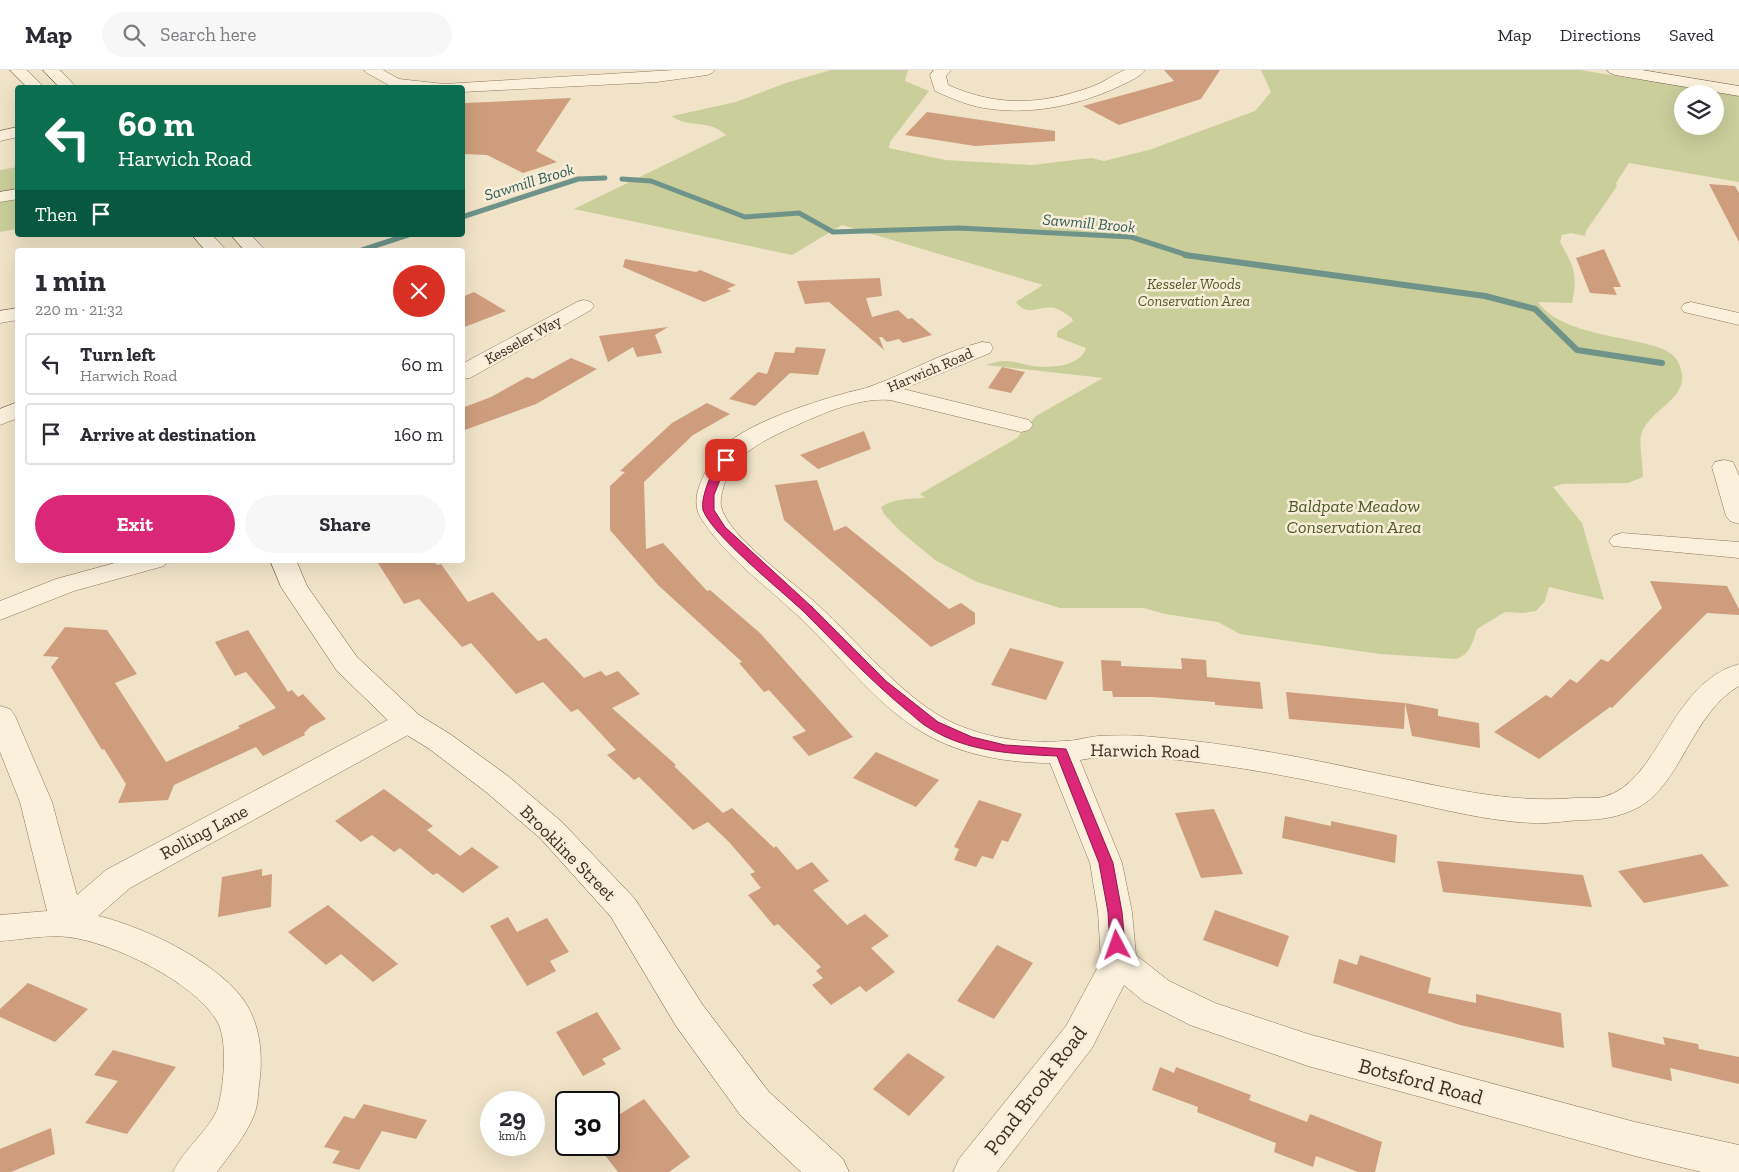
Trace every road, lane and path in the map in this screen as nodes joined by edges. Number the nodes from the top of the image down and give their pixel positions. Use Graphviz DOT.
graph roads {
  1 [pos="18,70"];
  2 [pos="51,70"];
  3 [pos="372,70"];
  4 [pos="707,70"];
  5 [pos="943,70"];
  6 [pos="1137,70"];
  7 [pos="1615,70"];
  8 [pos="35,85"];
  9 [pos="67,85"];
  10 [pos="413,85"];
  11 [pos="465,87"];
  12 [pos="1739,91"];
  13 [pos="15,133"];
  14 [pos="0,136"];
  15 [pos="15,194"];
  16 [pos="0,197"];
  17 [pos="203,237"];
  18 [pos="242,237"];
  19 [pos="214,248"];
  20 [pos="253,248"];
  21 [pos="584,306"];
  22 [pos="1690,308"];
  23 [pos="15,314"];
  24 [pos="0,316"];
  25 [pos="1739,320"];
  26 [pos="982,348"];
  27 [pos="465,371"];
  28 [pos="877,392"];
  29 [pos="15,410"];
  30 [pos="0,418"];
  31 [pos="1021,424"];
  32 [pos="1724,466"];
  33 [pos="1739,516"];
  34 [pos="1622,541"];
  35 [pos="1739,550"];
  36 [pos="143,563"];
  37 [pos="284,563"];
  38 [pos="0,611"];
  39 [pos="1739,674"];
  40 [pos="0,716"];
  41 [pos="408,722"];
  42 [pos="1061,752"];
  43 [pos="67,923"];
  44 [pos="0,928"];
  45 [pos="1119,961"];
  46 [pos="1739,1163"];
  47 [pos="193,1172"];
  48 [pos="829,1172"];
  49 [pos="973,1172"];
  1 -- 8 [label="street"];
  2 -- 9 [label="street"];
  3 -- 10 [label="street"];
  4 -- 11 [label="street"];
  5 -- 6 [label="street"];
  7 -- 12 [label="street"];
  13 -- 14 [label="street"];
  15 -- 16 [label="street"];
  17 -- 19 [label="street"];
  18 -- 20 [label="street"];
  21 -- 27 [label="street, Kesseler Way"];
  22 -- 25 [label="street"];
  23 -- 24 [label="street"];
  26 -- 28 [label="street, Harwich Road"];
  28 -- 31 [label="street, Harwich Road"];
  28 -- 42 [label="street, Harwich Road"];
  29 -- 30 [label="street"];
  32 -- 33 [label="street"];
  34 -- 35 [label="street"];
  36 -- 38 [label="street"];
  37 -- 41 [label="street, Brookline Street"];
  39 -- 42 [label="street, Harwich Road"];
  40 -- 43 [label="street"];
  41 -- 43 [label="street, Rolling Lane"];
  41 -- 48 [label="street, Brookline Street"];
  42 -- 45 [label="street"];
  43 -- 44 [label="street"];
  43 -- 47 [label="street"];
  45 -- 46 [label="street, Botsford Road"];
  45 -- 49 [label="street, Pond Brook Road"];
}
